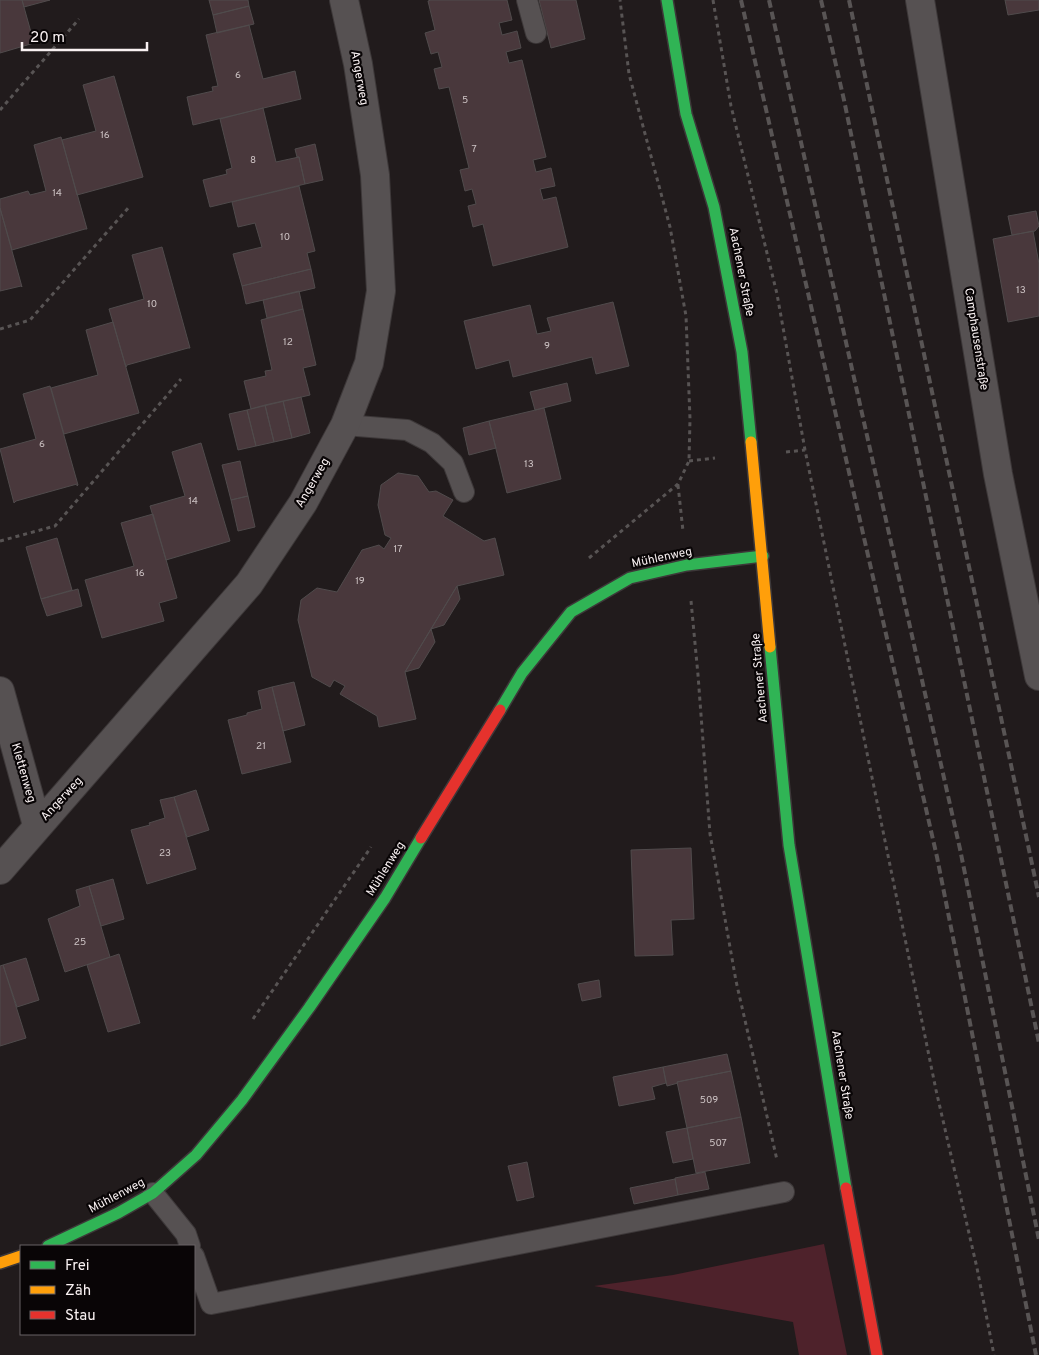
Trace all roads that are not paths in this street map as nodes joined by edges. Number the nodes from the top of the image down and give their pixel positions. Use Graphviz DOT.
graph roads {
  1 [pos="344,0"];
  2 [pos="527,0"];
  3 [pos="667,0"];
  4 [pos="920,0"];
  5 [pos="536,34"];
  6 [pos="345,425"];
  7 [pos="464,492"];
  8 [pos="763,556"];
  9 [pos="1039,676"];
  10 [pos="0,691"];
  11 [pos="37,825"];
  12 [pos="0,870"];
  13 [pos="784,1192"];
  14 [pos="153,1193"];
  15 [pos="50,1245"];
  16 [pos="190,1245"];
  17 [pos="20,1256"];
  18 [pos="195,1259"];
  19 [pos="0,1263"];
  20 [pos="877,1355"];
  1 -- 6 [label="street, Angerweg"];
  2 -- 5 [label="lane"];
  3 -- 8 [label="main road, Aachener Straße"];
  4 -- 9 [label="street, Camphausenstraße"];
  6 -- 7 [label="lane"];
  6 -- 11 [label="street, Angerweg"];
  8 -- 14 [label="main road, Mühlenweg"];
  8 -- 20 [label="main road, Aachener Straße"];
  10 -- 11 [label="street, Klettenweg"];
  11 -- 12 [label="street, Angerweg"];
  13 -- 18 [label="lane"];
  14 -- 15 [label="main road, Mühlenweg"];
  14 -- 16 [label="lane"];
  17 -- 19 [label="main road"];
}
